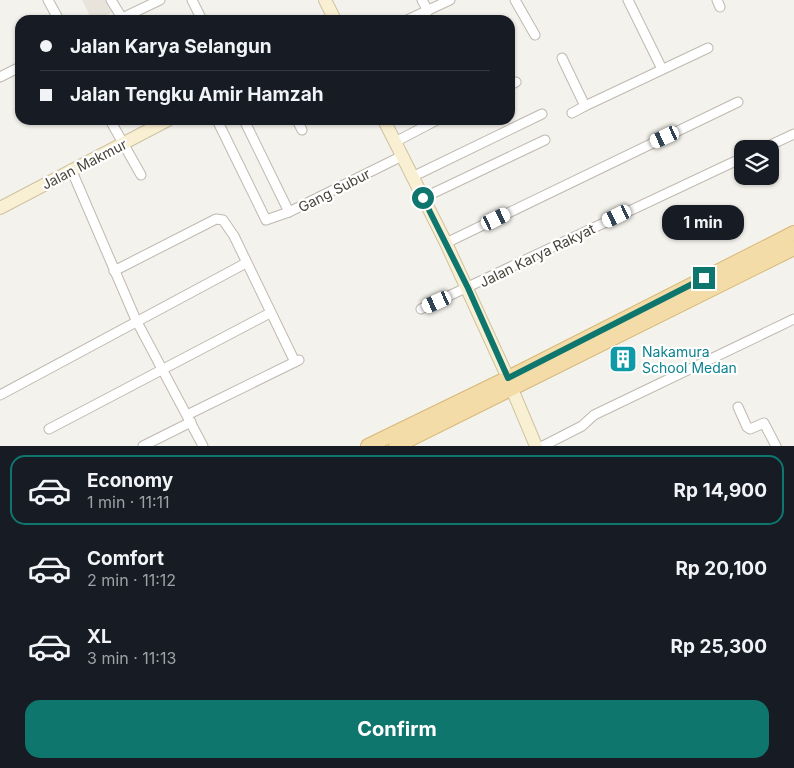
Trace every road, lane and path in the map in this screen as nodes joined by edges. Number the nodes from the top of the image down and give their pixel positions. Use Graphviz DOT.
graph roads {
  1 [pos="48,0"];
  2 [pos="112,0"];
  3 [pos="160,0"];
  4 [pos="192,0"];
  5 [pos="325,0"];
  6 [pos="422,0"];
  7 [pos="450,0"];
  8 [pos="515,0"];
  9 [pos="628,0"];
  10 [pos="428,11"];
  11 [pos="56,15"];
  12 [pos="118,15"];
  13 [pos="128,15"];
  14 [pos="200,15"];
  15 [pos="332,15"];
  16 [pos="419,15"];
  17 [pos="535,36"];
  18 [pos="708,48"];
  19 [pos="562,58"];
  20 [pos="662,69"];
  21 [pos="15,70"];
  22 [pos="0,77"];
  23 [pos="738,102"];
  24 [pos="584,106"];
  25 [pos="572,112"];
  26 [pos="542,114"];
  27 [pos="112,125"];
  28 [pos="158,125"];
  29 [pos="219,125"];
  30 [pos="246,125"];
  31 [pos="300,125"];
  32 [pos="386,125"];
  33 [pos="427,125"];
  34 [pos="302,130"];
  35 [pos="794,134"];
  36 [pos="544,140"];
  37 [pos="779,141"];
  38 [pos="395,142"];
  39 [pos="122,144"];
  40 [pos="402,156"];
  41 [pos="734,162"];
  42 [pos="72,169"];
  43 [pos="141,175"];
  44 [pos="412,177"];
  45 [pos="423,198"];
  46 [pos="0,208"];
  47 [pos="289,212"];
  48 [pos="794,233"];
  49 [pos="446,243"];
  50 [pos="794,248"];
  51 [pos="246,263"];
  52 [pos="114,271"];
  53 [pos="725,276"];
  54 [pos="468,288"];
  55 [pos="421,309"];
  56 [pos="270,314"];
  57 [pos="794,319"];
  58 [pos="136,320"];
  59 [pos="162,369"];
  60 [pos="510,383"];
  61 [pos="0,395"];
  62 [pos="738,407"];
  63 [pos="189,419"];
  64 [pos="49,429"];
  65 [pos="143,446"];
  66 [pos="203,446"];
  67 [pos="368,446"];
  68 [pos="396,446"];
  69 [pos="536,446"];
  70 [pos="543,446"];
  71 [pos="776,446"];
  1 -- 11 [label="street"];
  2 -- 12 [label="street"];
  3 -- 13 [label="street"];
  4 -- 14 [label="street"];
  5 -- 15 [label="street"];
  6 -- 10 [label="street"];
  7 -- 10 [label="street"];
  8 -- 17 [label="street"];
  9 -- 20 [label="street"];
  10 -- 16 [label="street"];
  18 -- 20 [label="street"];
  19 -- 24 [label="street"];
  20 -- 24 [label="street"];
  21 -- 22 [label="street"];
  23 -- 49 [label="street"];
  24 -- 25 [label="street"];
  26 -- 44 [label="street"];
  27 -- 39 [label="street"];
  28 -- 39 [label="street, Jalan Makmur"];
  29 -- 47 [label="street, Gang Subur"];
  30 -- 47 [label="street"];
  31 -- 34 [label="street"];
  32 -- 38 [label="street"];
  33 -- 38 [label="street"];
  35 -- 37 [label="street"];
  36 -- 45 [label="street"];
  38 -- 40 [label="street"];
  39 -- 42 [label="street, Jalan Makmur"];
  39 -- 43 [label="street"];
  40 -- 44 [label="street"];
  40 -- 47 [label="street, Gang Subur"];
  41 -- 54 [label="street, Jalan Karya Rakyat"];
  42 -- 46 [label="street, Jalan Makmur"];
  42 -- 52 [label="street"];
  44 -- 45 [label="street"];
  45 -- 49 [label="street"];
  48 -- 53 [label="main road"];
  49 -- 54 [label="street"];
  50 -- 53 [label="main road"];
  51 -- 52 [label="street"];
  51 -- 56 [label="street"];
  51 -- 58 [label="street"];
  52 -- 58 [label="street"];
  53 -- 60 [label="main road"];
  54 -- 55 [label="street, Jalan Karya Rakyat"];
  54 -- 60 [label="street"];
  56 -- 59 [label="street"];
  56 -- 63 [label="street"];
  57 -- 70 [label="street"];
  58 -- 59 [label="street"];
  58 -- 61 [label="street"];
  59 -- 63 [label="street"];
  59 -- 64 [label="street"];
  60 -- 67 [label="main road"];
  60 -- 68 [label="main road"];
  60 -- 69 [label="street"];
  62 -- 71 [label="street"];
  63 -- 65 [label="street"];
  63 -- 66 [label="street"];
}
